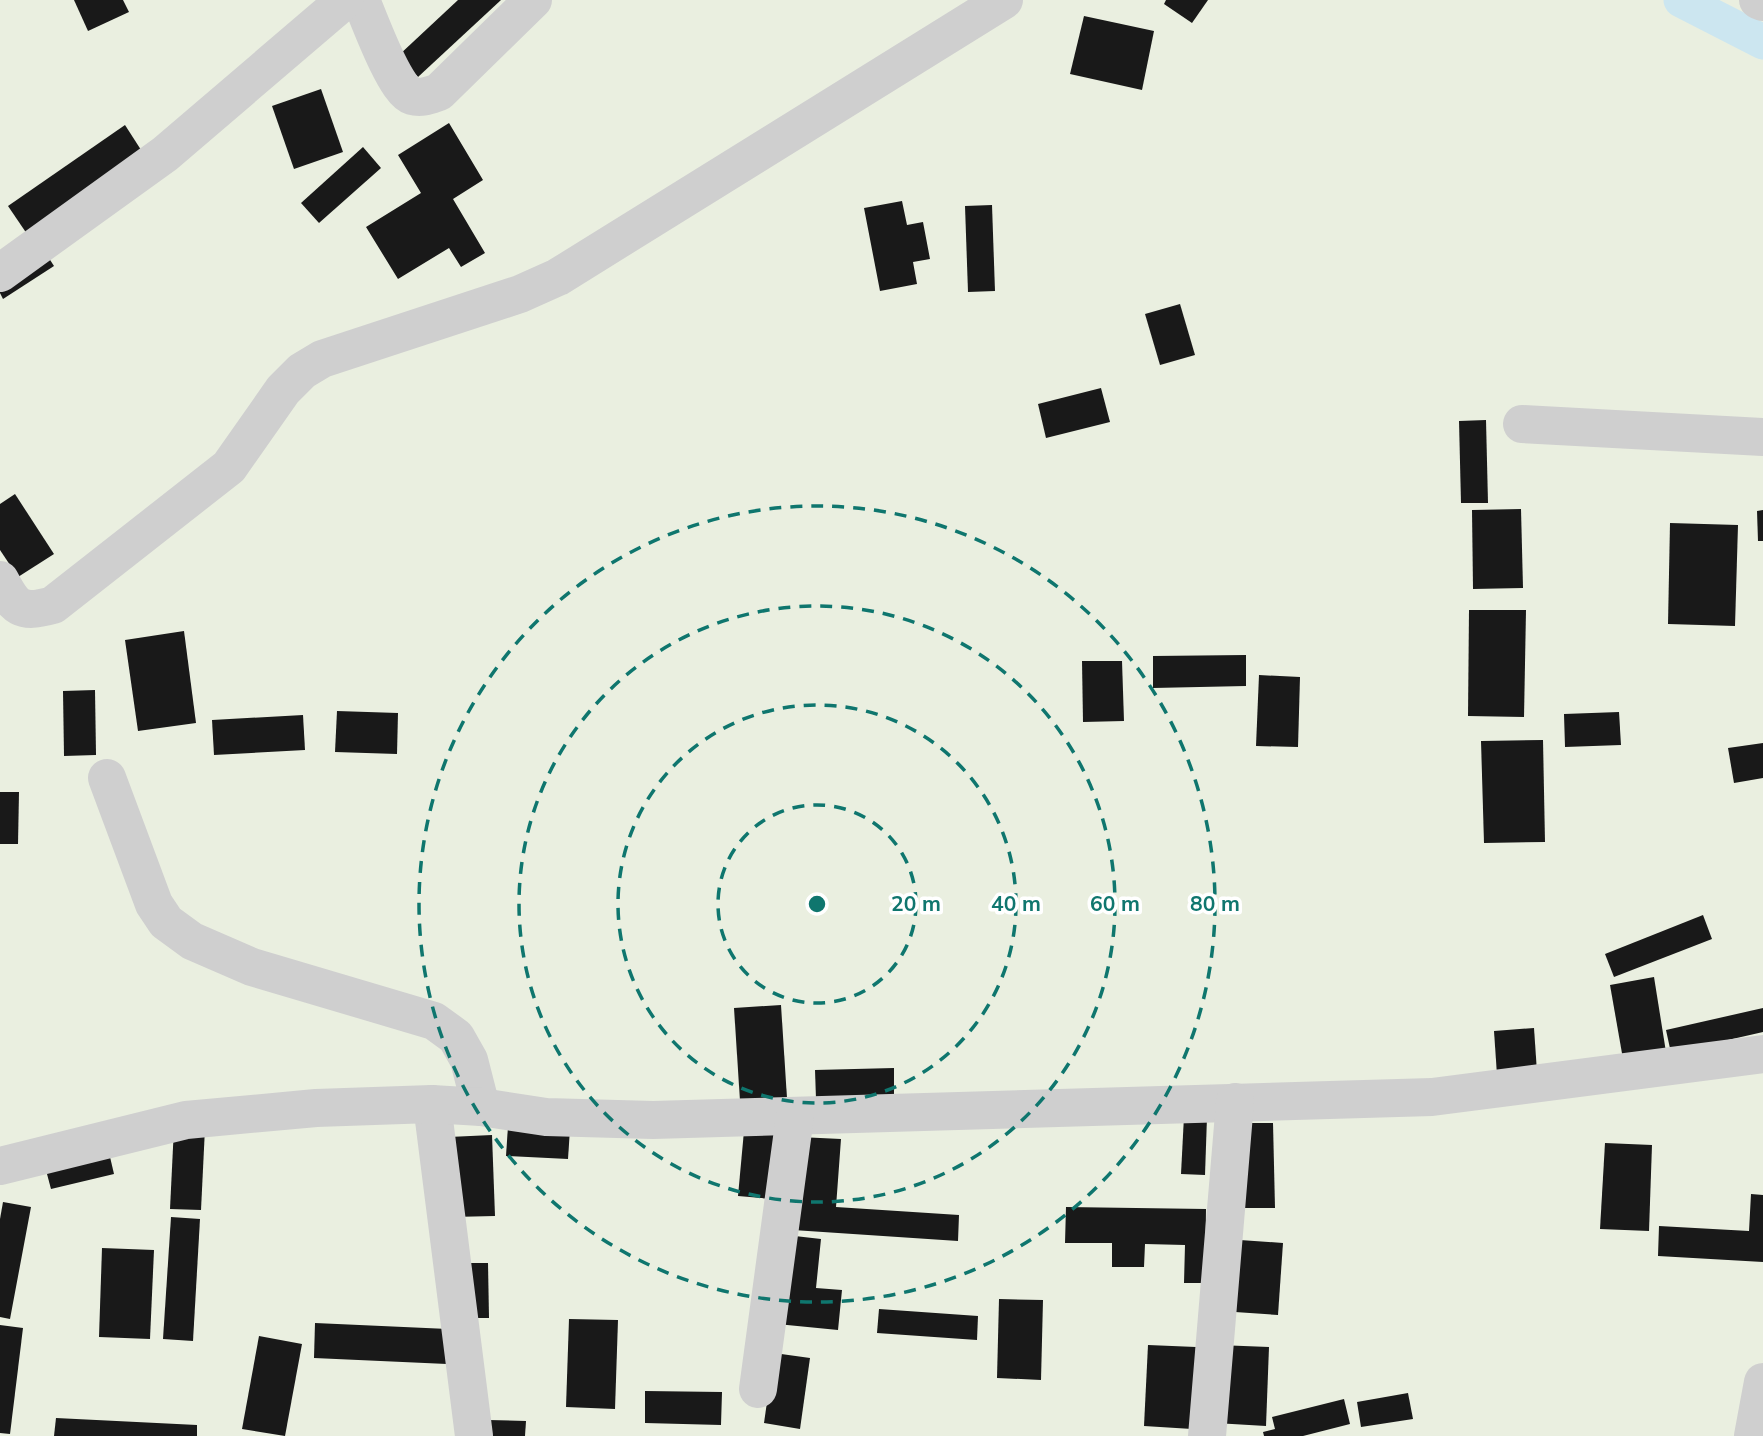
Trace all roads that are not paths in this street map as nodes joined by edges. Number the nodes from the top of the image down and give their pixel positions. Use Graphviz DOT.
graph roads {
  1 [pos="345,0"];
  2 [pos="360,0"];
  3 [pos="533,0"];
  4 [pos="1004,0"];
  5 [pos="0,273"];
  6 [pos="1522,424"];
  7 [pos="1763,437"];
  8 [pos="0,580"];
  9 [pos="107,778"];
  10 [pos="1763,1054"];
  11 [pos="1235,1102"];
  12 [pos="432,1104"];
  13 [pos="481,1107"];
  14 [pos="795,1116"];
  15 [pos="0,1166"];
  16 [pos="1763,1382"];
  17 [pos="758,1389"];
  18 [pos="474,1436"];
  19 [pos="1207,1436"];
  20 [pos="1753,1436"];
  1 -- 5 [label="street"];
  2 -- 3 [label="street"];
  4 -- 8 [label="street"];
  6 -- 7 [label="street"];
  9 -- 13 [label="street"];
  10 -- 11 [label="street"];
  11 -- 14 [label="street"];
  11 -- 19 [label="street"];
  12 -- 13 [label="street"];
  12 -- 15 [label="street"];
  12 -- 18 [label="street"];
  13 -- 14 [label="street"];
  14 -- 17 [label="street"];
  16 -- 20 [label="street"];
}
